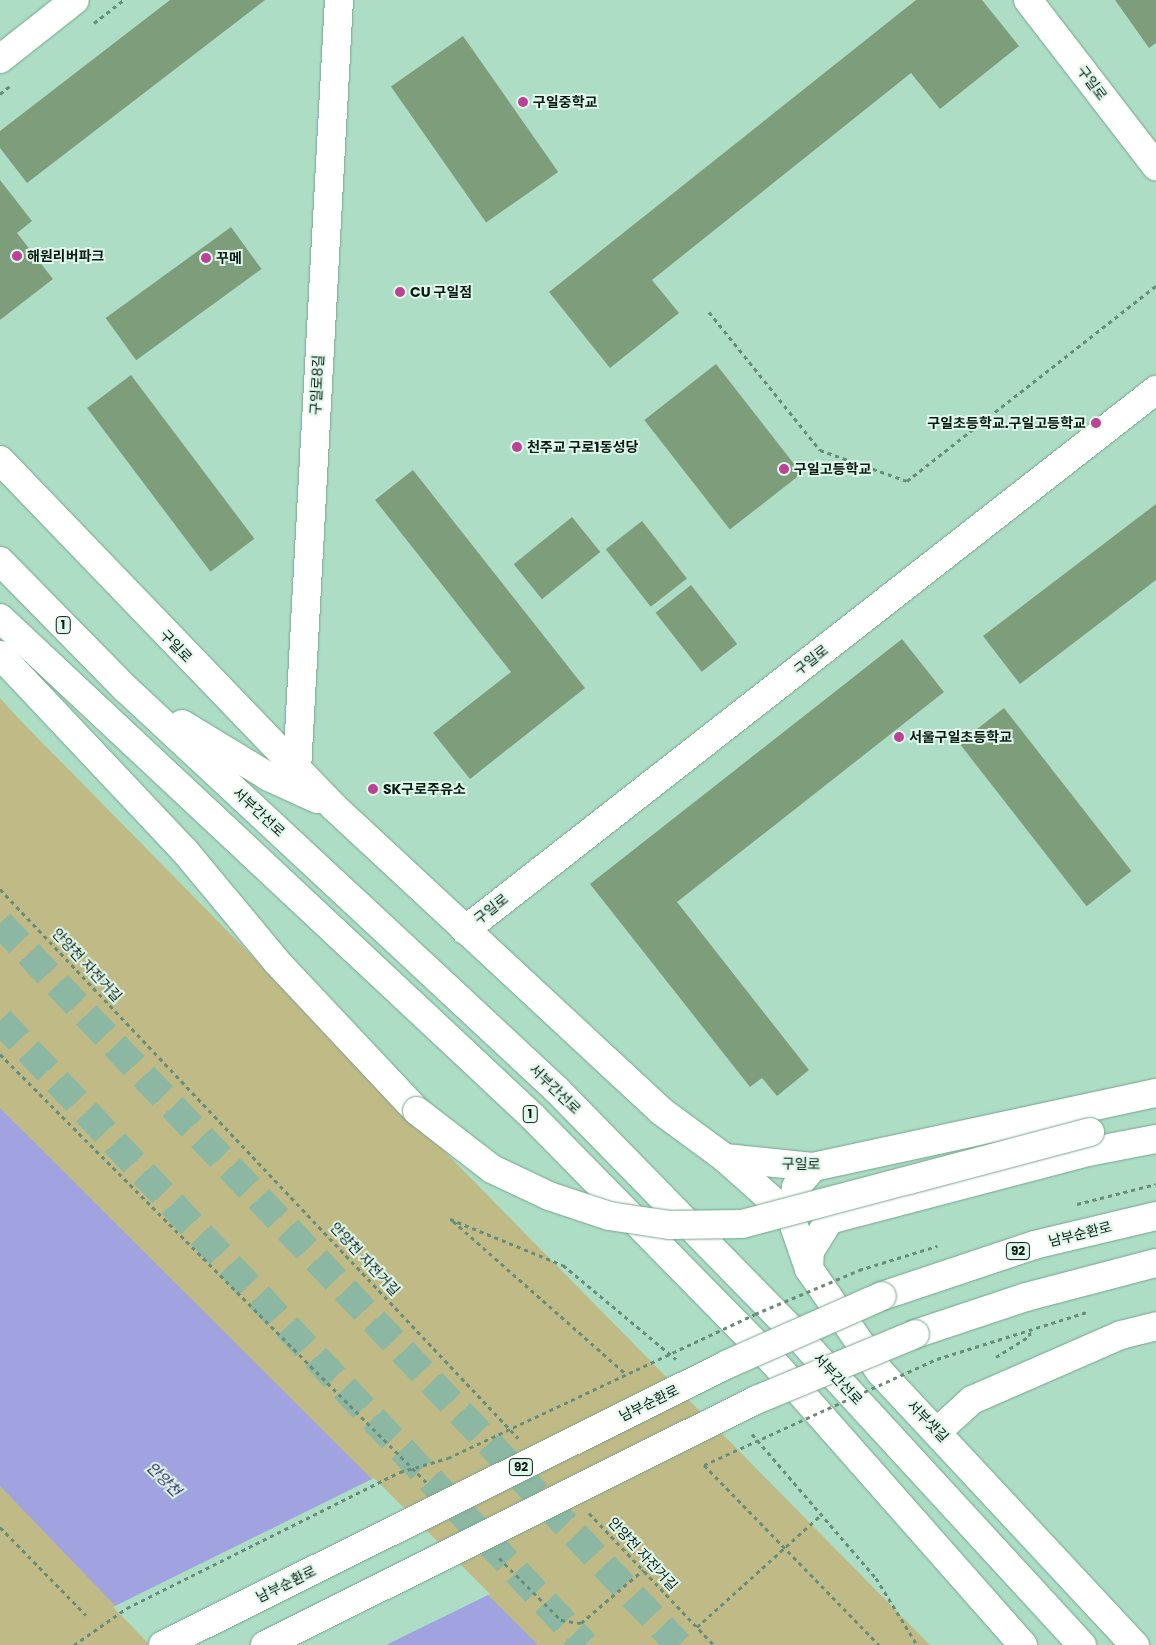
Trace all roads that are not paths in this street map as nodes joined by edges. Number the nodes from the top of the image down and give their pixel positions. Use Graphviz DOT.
graph roads {
  1 [pos="75,0"];
  2 [pos="338,0"];
  3 [pos="1028,0"];
  4 [pos="0,59"];
  5 [pos="1156,166"];
  6 [pos="1156,390"];
  7 [pos="0,460"];
  8 [pos="0,561"];
  9 [pos="0,618"];
  10 [pos="0,655"];
  11 [pos="126,689"];
  12 [pos="297,770"];
  13 [pos="334,807"];
  14 [pos="465,930"];
  15 [pos="1156,1093"];
  16 [pos="1156,1120"];
  17 [pos="1156,1139"];
  18 [pos="725,1158"];
  19 [pos="813,1167"];
  20 [pos="791,1216"];
  21 [pos="1156,1216"];
  22 [pos="1156,1263"];
  23 [pos="809,1269"];
  24 [pos="1156,1326"];
  25 [pos="938,1431"];
  26 [pos="163,1645"];
  27 [pos="265,1645"];
  28 [pos="1023,1645"];
  29 [pos="1082,1645"];
  30 [pos="1135,1645"];
  1 -- 4 [label="main road"];
  2 -- 12 [label="main road, 구일로8길"];
  3 -- 5 [label="main road, 구일로"];
  6 -- 14 [label="main road, 구일로"];
  7 -- 12 [label="main road, 구일로"];
  8 -- 11 [label="main road, 서부간선로 / 1"];
  9 -- 28 [label="main road, 1"];
  10 -- 16 [label="main road, bridge"];
  11 -- 13 [label="main road"];
  11 -- 29 [label="main road, 서부간선로 / 1"];
  12 -- 13 [label="main road, 구일로"];
  13 -- 14 [label="main road, 구일로"];
  14 -- 18 [label="main road, 구일로"];
  15 -- 19 [label="main road, 구일로"];
  17 -- 23 [label="main road"];
  18 -- 19 [label="main road, 구일로"];
  18 -- 20 [label="main road"];
  19 -- 20 [label="main road, 서부샛길"];
  20 -- 23 [label="main road, 서부샛길"];
  21 -- 26 [label="main road, 남부순환로 / 92, bridge"];
  22 -- 27 [label="main road, bridge"];
  23 -- 25 [label="main road, 서부샛길"];
  24 -- 25 [label="main road"];
  25 -- 30 [label="main road, 서부샛길"];
}
